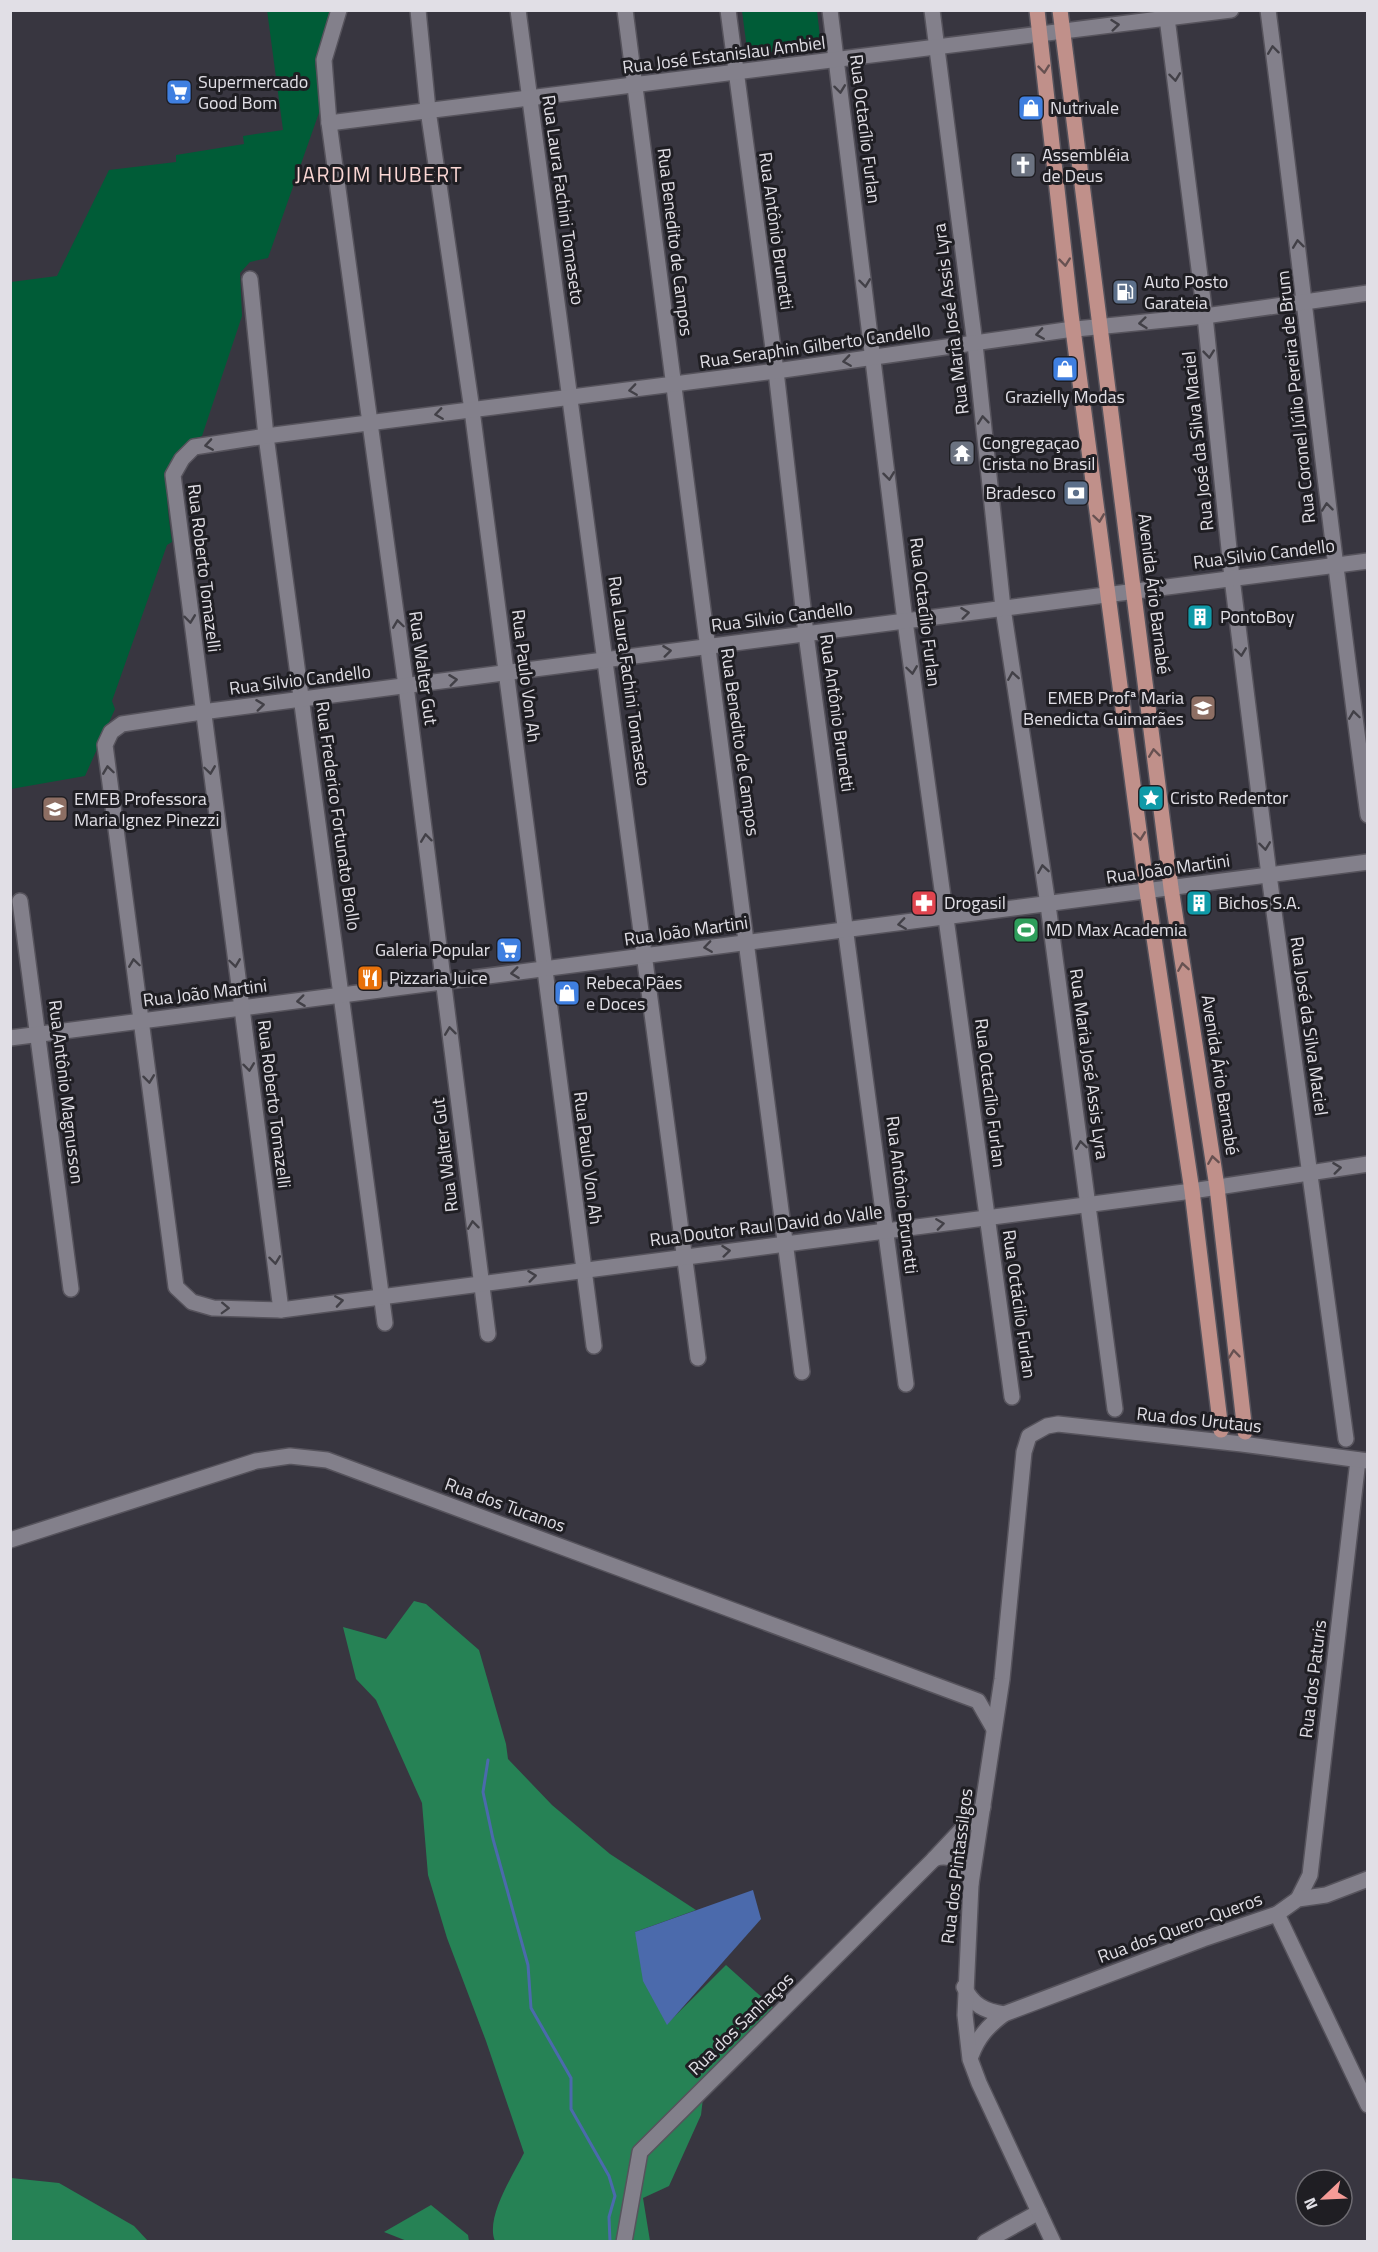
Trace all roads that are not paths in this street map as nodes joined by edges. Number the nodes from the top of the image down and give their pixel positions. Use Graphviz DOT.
graph roads {
  1 [pos="339,10"];
  2 [pos="418,10"];
  3 [pos="518,10"];
  4 [pos="625,10"];
  5 [pos="728,10"];
  6 [pos="830,10"];
  7 [pos="932,10"];
  8 [pos="1036,10"];
  9 [pos="1060,10"];
  10 [pos="1232,10"];
  11 [pos="1268,10"];
  12 [pos="1167,15"];
  13 [pos="1063,31"];
  14 [pos="1040,34"];
  15 [pos="938,48"];
  16 [pos="836,60"];
  17 [pos="735,73"];
  18 [pos="636,86"];
  19 [pos="528,97"];
  20 [pos="428,110"];
  21 [pos="329,123"];
  22 [pos="250,279"];
  23 [pos="1368,293"];
  24 [pos="1306,302"];
  25 [pos="1205,316"];
  26 [pos="1098,327"];
  27 [pos="1073,330"];
  28 [pos="975,344"];
  29 [pos="875,358"];
  30 [pos="776,371"];
  31 [pos="674,384"];
  32 [pos="572,398"];
  33 [pos="472,410"];
  34 [pos="370,424"];
  35 [pos="266,436"];
  36 [pos="1368,561"];
  37 [pos="1334,565"];
  38 [pos="1232,578"];
  39 [pos="1135,591"];
  40 [pos="1109,594"];
  41 [pos="1003,608"];
  42 [pos="905,621"];
  43 [pos="806,634"];
  44 [pos="708,646"];
  45 [pos="606,660"];
  46 [pos="506,673"];
  47 [pos="406,686"];
  48 [pos="303,699"];
  49 [pos="202,712"];
  50 [pos="1368,814"];
  51 [pos="1368,862"];
  52 [pos="1269,875"];
  53 [pos="1171,888"];
  54 [pos="1147,891"];
  55 [pos="20,901"];
  56 [pos="1048,905"];
  57 [pos="948,917"];
  58 [pos="848,931"];
  59 [pos="748,942"];
  60 [pos="646,957"];
  61 [pos="544,969"];
  62 [pos="445,982"];
  63 [pos="342,996"];
  64 [pos="242,1009"];
  65 [pos="141,1021"];
  66 [pos="39,1035"];
  67 [pos="10,1038"];
  68 [pos="1368,1164"];
  69 [pos="1310,1171"];
  70 [pos="1217,1187"];
  71 [pos="1192,1191"];
  72 [pos="1088,1203"];
  73 [pos="987,1217"];
  74 [pos="887,1231"];
  75 [pos="785,1246"];
  76 [pos="684,1256"];
  77 [pos="583,1270"];
  78 [pos="480,1283"];
  79 [pos="176,1287"];
  80 [pos="71,1289"];
  81 [pos="381,1295"];
  82 [pos="281,1310"];
  83 [pos="385,1323"];
  84 [pos="488,1334"];
  85 [pos="594,1346"];
  86 [pos="698,1358"];
  87 [pos="802,1372"];
  88 [pos="1237,1381"];
  89 [pos="1215,1382"];
  90 [pos="906,1384"];
  91 [pos="1012,1396"];
  92 [pos="1115,1409"];
  93 [pos="1221,1430"];
  94 [pos="1245,1432"];
  95 [pos="1029,1436"];
  96 [pos="1346,1438"];
  97 [pos="1363,1461"];
  98 [pos="10,1540"];
  99 [pos="1002,1679"];
  100 [pos="978,1701"];
  101 [pos="994,1729"];
  102 [pos="984,1806"];
  103 [pos="934,1859"];
  104 [pos="1368,1879"];
  105 [pos="971,1884"];
  106 [pos="1298,1899"];
  107 [pos="1277,1914"];
  108 [pos="964,1987"];
  109 [pos="1004,2014"];
  110 [pos="970,2059"];
  111 [pos="1368,2105"];
  112 [pos="1039,2212"];
  113 [pos="624,2241"];
  114 [pos="985,2241"];
  115 [pos="1053,2241"];
  1 -- 21 [label="street, Rua Walter Gut"];
  2 -- 20 [label="street, Rua Paulo Von Ah"];
  3 -- 19 [label="street, Rua Laura Fachini Tomaseto"];
  4 -- 18 [label="street, Rua Benedito de Campos"];
  5 -- 17 [label="street, Rua Antônio Brunetti"];
  6 -- 16 [label="street, Rua Octacílio Furlan"];
  7 -- 15 [label="street, Rua Maria José Assis Lyra"];
  8 -- 14 [label="main road"];
  9 -- 13 [label="main road, Avenida Ário Barnabé"];
  10 -- 12 [label="street, Rua José Estanislau Ambiel"];
  24 -- 11 [label="street, Rua Coronel Júlio Pereira de Brum, one-way"];
  13 -- 12 [label="street, Rua José Estanislau Ambiel, one-way"];
  12 -- 25 [label="street, Rua José da Silva Maciel, one-way"];
  13 -- 14 [label="street, Rua José Estanislau Ambiel"];
  13 -- 26 [label="main road, Avenida Ário Barnabé"];
  14 -- 15 [label="street, Rua José Estanislau Ambiel"];
  14 -- 27 [label="main road, one-way"];
  15 -- 16 [label="street, Rua José Estanislau Ambiel"];
  15 -- 28 [label="street, Rua Maria José Assis Lyra"];
  16 -- 17 [label="street, Rua José Estanislau Ambiel"];
  16 -- 29 [label="street, Rua Octacílio Furlan, one-way"];
  17 -- 18 [label="street, Rua José Estanislau Ambiel"];
  17 -- 30 [label="street, Rua Antônio Brunetti"];
  18 -- 19 [label="street, Rua José Estanislau Ambiel"];
  18 -- 31 [label="street, Rua Benedito de Campos"];
  19 -- 20 [label="street, Rua José Estanislau Ambiel"];
  19 -- 32 [label="street, Rua Laura Fachini Tomaseto"];
  20 -- 21 [label="street, Rua José Estanislau Ambiel"];
  20 -- 33 [label="street, Rua Paulo Von Ah"];
  21 -- 34 [label="street, Rua Walter Gut"];
  22 -- 35 [label="street, Rua Frederico Fortunato Brollo"];
  23 -- 24 [label="street, Rua Seraphin Gilberto Candello"];
  24 -- 25 [label="street, Rua Seraphin Gilberto Candello"];
  37 -- 24 [label="street, Rua Coronel Júlio Pereira de Brum, one-way"];
  25 -- 26 [label="street, Rua Seraphin Gilberto Candello, one-way"];
  25 -- 38 [label="street, Rua José da Silva Maciel, one-way"];
  26 -- 27 [label="street, Rua Seraphin Gilberto Candello"];
  26 -- 39 [label="main road, Avenida Ário Barnabé"];
  27 -- 28 [label="street, Rua Seraphin Gilberto Candello, one-way"];
  27 -- 40 [label="main road, one-way"];
  28 -- 29 [label="street, Rua Seraphin Gilberto Candello"];
  41 -- 28 [label="street, Rua Maria José Assis Lyra, one-way"];
  29 -- 30 [label="street, Rua Seraphin Gilberto Candello, one-way"];
  29 -- 42 [label="street, Rua Octacílio Furlan, one-way"];
  30 -- 31 [label="street, Rua Seraphin Gilberto Candello"];
  30 -- 43 [label="street, Rua Antônio Brunetti"];
  31 -- 32 [label="street, Rua Seraphin Gilberto Candello, one-way"];
  31 -- 44 [label="street, Rua Benedito de Campos"];
  32 -- 33 [label="street, Rua Seraphin Gilberto Candello"];
  32 -- 45 [label="street, Rua Laura Fachini Tomaseto"];
  33 -- 34 [label="street, Rua Seraphin Gilberto Candello, one-way"];
  33 -- 46 [label="street, Rua Paulo Von Ah"];
  34 -- 35 [label="street, Rua Seraphin Gilberto Candello"];
  47 -- 34 [label="street, Rua Walter Gut, one-way"];
  35 -- 48 [label="street, Rua Frederico Fortunato Brollo"];
  35 -- 49 [label="street, Rua Roberto Tomazelli, one-way"];
  36 -- 37 [label="street, Rua Silvio Candello"];
  37 -- 38 [label="street, Rua Silvio Candello"];
  50 -- 37 [label="street, Rua Coronel Júlio Pereira de Brum, one-way"];
  38 -- 39 [label="street, Rua Silvio Candello"];
  38 -- 52 [label="street, Rua José da Silva Maciel, one-way"];
  39 -- 40 [label="street, Rua Silvio Candello"];
  53 -- 39 [label="main road, Avenida Ário Barnabé, one-way"];
  40 -- 41 [label="street, Rua Silvio Candello"];
  40 -- 54 [label="main road, one-way"];
  42 -- 41 [label="street, Rua Silvio Candello, one-way"];
  56 -- 41 [label="street, Rua Maria José Assis Lyra, one-way"];
  42 -- 43 [label="street, Rua Silvio Candello"];
  42 -- 57 [label="street, Rua Octacílio Furlan, one-way"];
  43 -- 44 [label="street, Rua Silvio Candello"];
  43 -- 58 [label="street, Rua Antônio Brunetti"];
  45 -- 44 [label="street, Rua Silvio Candello, one-way"];
  44 -- 59 [label="street, Rua Benedito de Campos"];
  45 -- 46 [label="street, Rua Silvio Candello"];
  45 -- 60 [label="street, Rua Laura Fachini Tomaseto"];
  47 -- 46 [label="street, Rua Silvio Candello, one-way"];
  46 -- 61 [label="street, Rua Paulo Von Ah"];
  47 -- 48 [label="street, Rua Silvio Candello"];
  62 -- 47 [label="street, Rua Walter Gut, one-way"];
  49 -- 48 [label="street, Rua Silvio Candello, one-way"];
  48 -- 63 [label="street, Rua Frederico Fortunato Brollo"];
  49 -- 64 [label="street, Rua Roberto Tomazelli, one-way"];
  65 -- 49 [label="street, Rua Silvio Candello, one-way"];
  51 -- 52 [label="street, Rua João Martini"];
  52 -- 53 [label="street, Rua João Martini"];
  52 -- 69 [label="street, Rua José da Silva Maciel"];
  53 -- 54 [label="street, Rua João Martini"];
  70 -- 53 [label="main road, Avenida Ário Barnabé, one-way"];
  54 -- 56 [label="street, Rua João Martini"];
  54 -- 71 [label="main road"];
  55 -- 66 [label="street, Rua Antônio Magnusson"];
  56 -- 57 [label="street, Rua João Martini"];
  72 -- 56 [label="street, Rua Maria José Assis Lyra, one-way"];
  57 -- 58 [label="street, Rua João Martini, one-way"];
  57 -- 73 [label="street, Rua Octacílio Furlan"];
  58 -- 59 [label="street, Rua João Martini"];
  58 -- 74 [label="street, Rua Antônio Brunetti"];
  59 -- 60 [label="street, Rua João Martini, one-way"];
  59 -- 75 [label="street, Rua Benedito de Campos"];
  60 -- 61 [label="street, Rua João Martini"];
  60 -- 76 [label="street, Rua Laura Fachini Tomaseto"];
  61 -- 62 [label="street, Rua João Martini, one-way"];
  61 -- 77 [label="street, Rua Paulo Von Ah"];
  62 -- 63 [label="street, Rua João Martini"];
  78 -- 62 [label="street, Rua Walter Gut, one-way"];
  63 -- 64 [label="street, Rua João Martini, one-way"];
  63 -- 81 [label="street, Rua Frederico Fortunato Brollo"];
  64 -- 65 [label="street, Rua João Martini"];
  64 -- 82 [label="street, Rua Roberto Tomazelli, one-way"];
  65 -- 66 [label="street, Rua João Martini"];
  65 -- 79 [label="street, Rua Silvio Candello, one-way"];
  66 -- 67 [label="street, Rua João Martini"];
  66 -- 80 [label="street, Rua Antônio Magnusson"];
  69 -- 68 [label="street, Rua Doutor Raul David do Valle, one-way"];
  69 -- 70 [label="street, Rua Doutor Raul David do Valle"];
  69 -- 96 [label="street, Rua José da Silva Maciel"];
  70 -- 71 [label="street, Rua Doutor Raul David do Valle"];
  88 -- 70 [label="main road, Avenida Ário Barnabé, one-way"];
  71 -- 72 [label="street, Rua Doutor Raul David do Valle"];
  71 -- 89 [label="main road"];
  72 -- 73 [label="street, Rua Doutor Raul David do Valle"];
  72 -- 92 [label="street, Rua Maria José Assis Lyra"];
  74 -- 73 [label="street, Rua Doutor Raul David do Valle, one-way"];
  73 -- 91 [label="street, Rua Octácilio Furlan"];
  74 -- 75 [label="street, Rua Doutor Raul David do Valle"];
  74 -- 90 [label="street, Rua Antônio Brunetti"];
  76 -- 75 [label="street, Rua Doutor Raul David do Valle, one-way"];
  75 -- 87 [label="street, Rua Benedito de Campos"];
  76 -- 77 [label="street, Rua Doutor Raul David do Valle"];
  76 -- 86 [label="street, Rua Laura Fachini Tomaseto"];
  78 -- 77 [label="street, Rua Doutor Raul David do Valle, one-way"];
  77 -- 85 [label="street, Rua Paulo Von Ah"];
  78 -- 81 [label="street, Rua Doutor Raul David do Valle"];
  78 -- 84 [label="street, Rua Walter Gut"];
  79 -- 82 [label="street, Rua Doutor Raul David do Valle, one-way"];
  82 -- 81 [label="street, Rua Doutor Raul David do Valle, one-way"];
  81 -- 83 [label="street, Rua Frederico Fortunato Brollo"];
  88 -- 89 [label="main road"];
  88 -- 94 [label="main road, Avenida Ário Barnabé"];
  89 -- 93 [label="main road"];
  95 -- 97 [label="street, Rua dos Urutaus"];
  95 -- 99 [label="street, Rua dos Pintassilgos"];
  97 -- 106 [label="street, Rua dos Paturis"];
  98 -- 100 [label="street, Rua dos Tucanos"];
  99 -- 100 [label="street"];
  99 -- 101 [label="street, Rua dos Pintassilgos"];
  100 -- 101 [label="street"];
  101 -- 102 [label="street, Rua dos Pintassilgos"];
  102 -- 103 [label="street, Rua dos Sanhaços"];
  102 -- 105 [label="street, Rua dos Pintassilgos"];
  103 -- 105 [label="street"];
  103 -- 113 [label="street, Rua dos Sanhaços"];
  104 -- 106 [label="street, Rua dos Quero-Queros"];
  105 -- 108 [label="street, Rua dos Pintassilgos"];
  106 -- 107 [label="street, Rua dos Quero-Queros"];
  107 -- 109 [label="street, Rua dos Quero-Queros"];
  107 -- 111 [label="street"];
  108 -- 109 [label="street"];
  108 -- 110 [label="street, Rua dos Pintassilgos"];
  109 -- 110 [label="street, Rua dos Quero-Queros"];
  110 -- 112 [label="street, Rua dos Pintassilgos"];
  112 -- 114 [label="street"];
  112 -- 115 [label="street, Rua dos Pintassilgos"];
}
